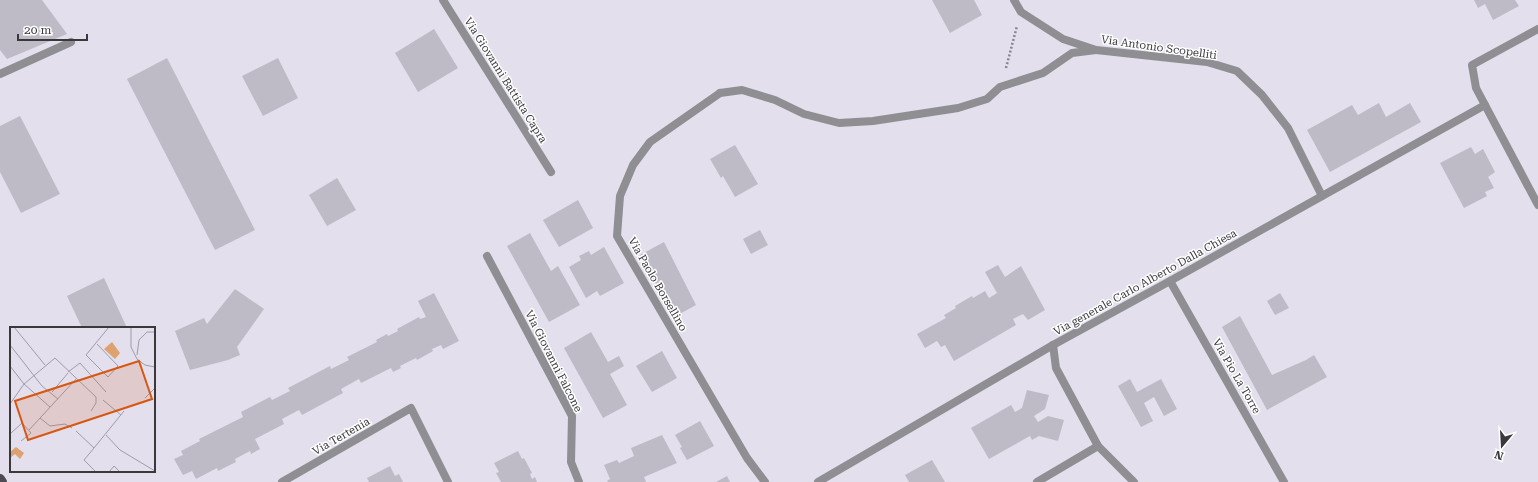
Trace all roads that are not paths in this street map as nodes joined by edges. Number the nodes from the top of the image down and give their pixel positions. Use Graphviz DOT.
graph roads {
  1 [pos="443,0"];
  2 [pos="1014,0"];
  3 [pos="1538,29"];
  4 [pos="71,42"];
  5 [pos="1096,50"];
  6 [pos="0,74"];
  7 [pos="1485,105"];
  8 [pos="551,172"];
  9 [pos="1322,196"];
  10 [pos="1538,205"];
  11 [pos="487,256"];
  12 [pos="1170,281"];
  13 [pos="1053,345"];
  14 [pos="1098,446"];
  15 [pos="0,479"];
  16 [pos="2,482"];
  17 [pos="282,482"];
  18 [pos="448,482"];
  19 [pos="579,482"];
  20 [pos="766,482"];
  21 [pos="818,482"];
  22 [pos="1037,482"];
  23 [pos="1134,482"];
  24 [pos="1284,482"];
  1 -- 8 [label="street, Via Giovanni Battista Capra"];
  2 -- 5 [label="street, Via Antonio Scopelliti"];
  3 -- 7 [label="street"];
  4 -- 6 [label="street"];
  5 -- 9 [label="street, Via Antonio Scopelliti"];
  5 -- 20 [label="street, Via Paolo Borsellino"];
  7 -- 9 [label="street, Via generale Carlo Alberto Dalla Chiesa"];
  7 -- 10 [label="street"];
  9 -- 12 [label="street, Via generale Carlo Alberto Dalla Chiesa"];
  11 -- 19 [label="street, Via Giovanni Falcone"];
  12 -- 13 [label="street, Via generale Carlo Alberto Dalla Chiesa"];
  12 -- 24 [label="street, Via Pio La Torre"];
  13 -- 14 [label="street"];
  13 -- 21 [label="street, Via generale Carlo Alberto Dalla Chiesa"];
  14 -- 22 [label="street"];
  14 -- 23 [label="street"];
  15 -- 16 [label="main road"];
  17 -- 18 [label="street, Via Tertenia"];
}
